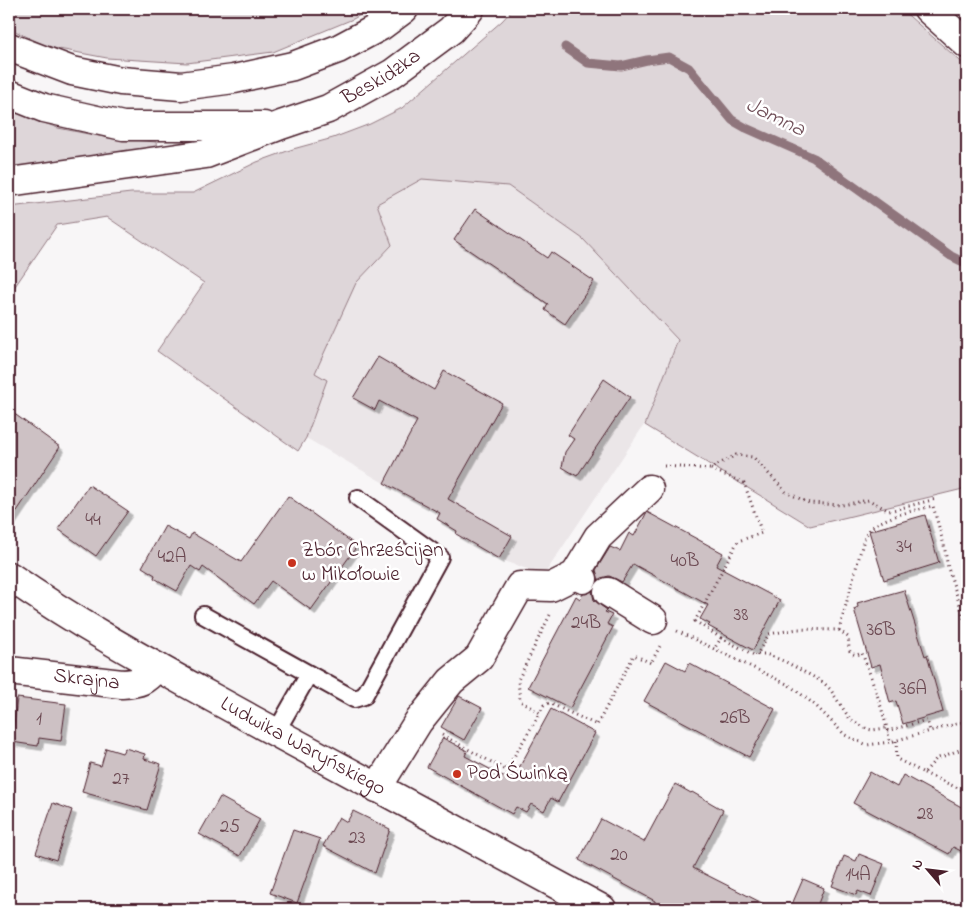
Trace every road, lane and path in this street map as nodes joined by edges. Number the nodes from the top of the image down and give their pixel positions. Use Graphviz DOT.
graph roads {
  1 [pos="404,9"];
  2 [pos="470,9"];
  3 [pos="928,9"];
  4 [pos="967,44"];
  5 [pos="9,47"];
  6 [pos="9,94"];
  7 [pos="281,126"];
  8 [pos="9,182"];
  9 [pos="671,466"];
  10 [pos="710,469"];
  11 [pos="649,489"];
  12 [pos="358,498"];
  13 [pos="936,499"];
  14 [pos="894,510"];
  15 [pos="895,516"];
  16 [pos="9,576"];
  17 [pos="608,592"];
  18 [pos="551,613"];
  19 [pos="203,615"];
  20 [pos="653,620"];
  21 [pos="967,627"];
  22 [pos="839,630"];
  23 [pos="721,638"];
  24 [pos="714,649"];
  25 [pos="758,654"];
  26 [pos="651,663"];
  27 [pos="157,667"];
  28 [pos="9,671"];
  29 [pos="309,674"];
  30 [pos="540,712"];
  31 [pos="967,721"];
  32 [pos="418,722"];
  33 [pos="887,729"];
  34 [pos="276,732"];
  35 [pos="930,732"];
  36 [pos="896,741"];
  37 [pos="890,742"];
  38 [pos="967,747"];
  39 [pos="924,773"];
  40 [pos="377,788"];
  41 [pos="967,792"];
  42 [pos="602,909"];
  1 -- 5 [label="street"];
  2 -- 7 [label="street, Beskidzka"];
  3 -- 4 [label="street"];
  6 -- 7 [label="street"];
  7 -- 8 [label="street, Beskidzka"];
  9 -- 10 [label="path"];
  10 -- 14 [label="path"];
  10 -- 23 [label="path"];
  11 -- 32 [label="street"];
  12 -- 29 [label="lane"];
  13 -- 14 [label="path"];
  14 -- 15 [label="path"];
  15 -- 21 [label="path"];
  15 -- 22 [label="path"];
  16 -- 27 [label="street, Ludwika Waryńskiego"];
  17 -- 20 [label="street"];
  18 -- 30 [label="path"];
  19 -- 29 [label="lane"];
  20 -- 24 [label="path"];
  22 -- 25 [label="path"];
  22 -- 33 [label="path"];
  23 -- 24 [label="path"];
  23 -- 25 [label="path"];
  24 -- 37 [label="path"];
  25 -- 33 [label="path"];
  26 -- 30 [label="path"];
  27 -- 28 [label="street, Skrajna"];
  27 -- 34 [label="street, Ludwika Waryńskiego"];
  29 -- 34 [label="lane"];
  30 -- 32 [label="path"];
  31 -- 35 [label="path"];
  32 -- 40 [label="street"];
  33 -- 35 [label="path"];
  33 -- 37 [label="path"];
  34 -- 40 [label="street, Ludwika Waryńskiego"];
  35 -- 36 [label="path"];
  36 -- 37 [label="path"];
  36 -- 39 [label="path"];
  38 -- 39 [label="path"];
  39 -- 41 [label="path"];
  40 -- 42 [label="street, Ludwika Waryńskiego"];
}
